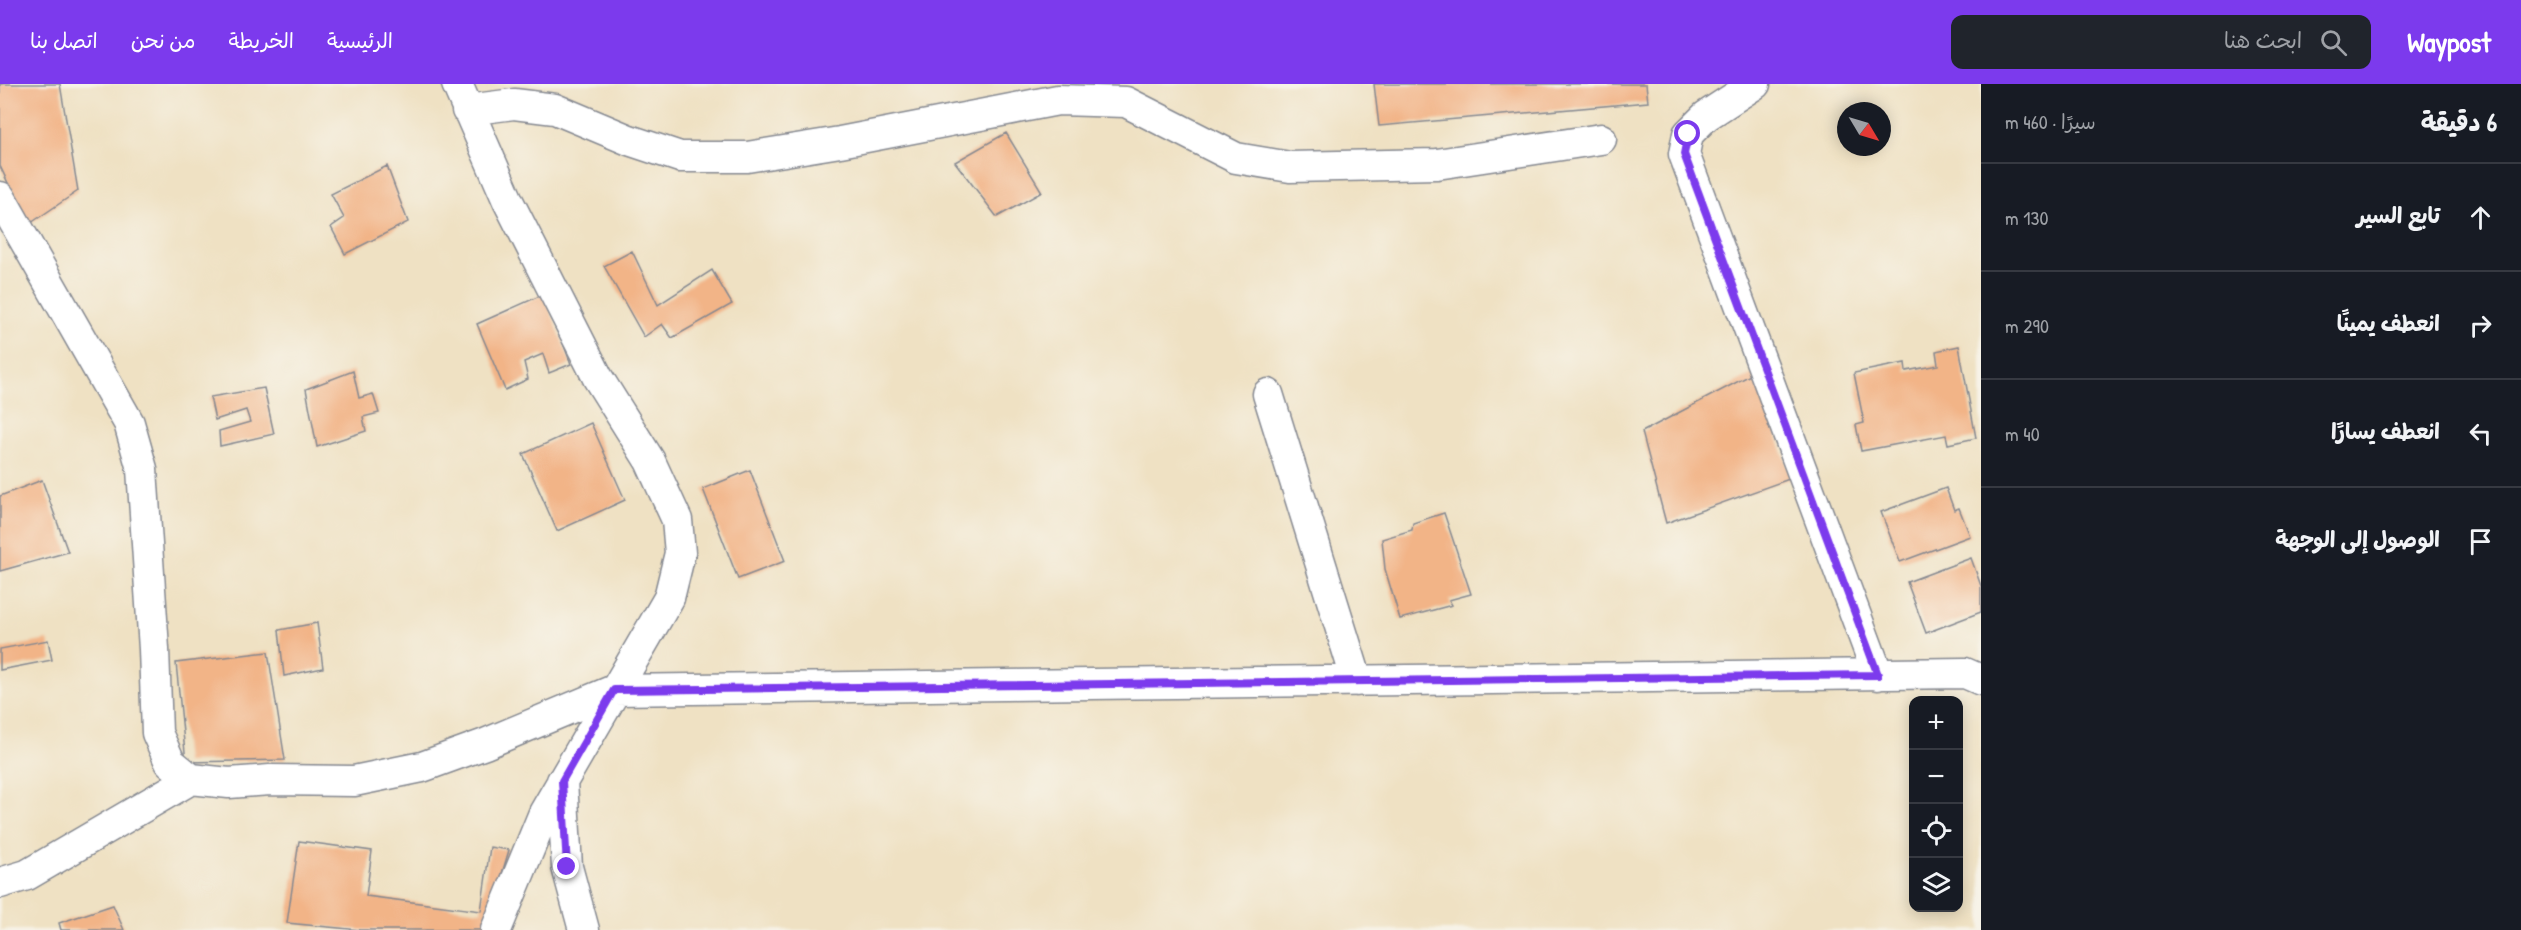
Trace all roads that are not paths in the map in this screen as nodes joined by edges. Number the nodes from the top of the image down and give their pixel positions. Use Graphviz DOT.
graph roads {
  1 [pos="1755,84"];
  2 [pos="462,97"];
  3 [pos="1601,139"];
  4 [pos="0,197"];
  5 [pos="1268,394"];
  6 [pos="1878,675"];
  7 [pos="1981,680"];
  8 [pos="1357,681"];
  9 [pos="614,690"];
  10 [pos="191,779"];
  11 [pos="562,781"];
  12 [pos="0,884"];
  13 [pos="496,930"];
  14 [pos="584,930"];
  1 -- 6 [label="street"];
  2 -- 3 [label="street"];
  2 -- 9 [label="street"];
  4 -- 10 [label="street"];
  5 -- 8 [label="street"];
  6 -- 7 [label="street"];
  6 -- 8 [label="street"];
  8 -- 9 [label="street"];
  9 -- 10 [label="street"];
  9 -- 11 [label="street"];
  10 -- 12 [label="street"];
  11 -- 13 [label="street"];
  11 -- 14 [label="street"];
}
